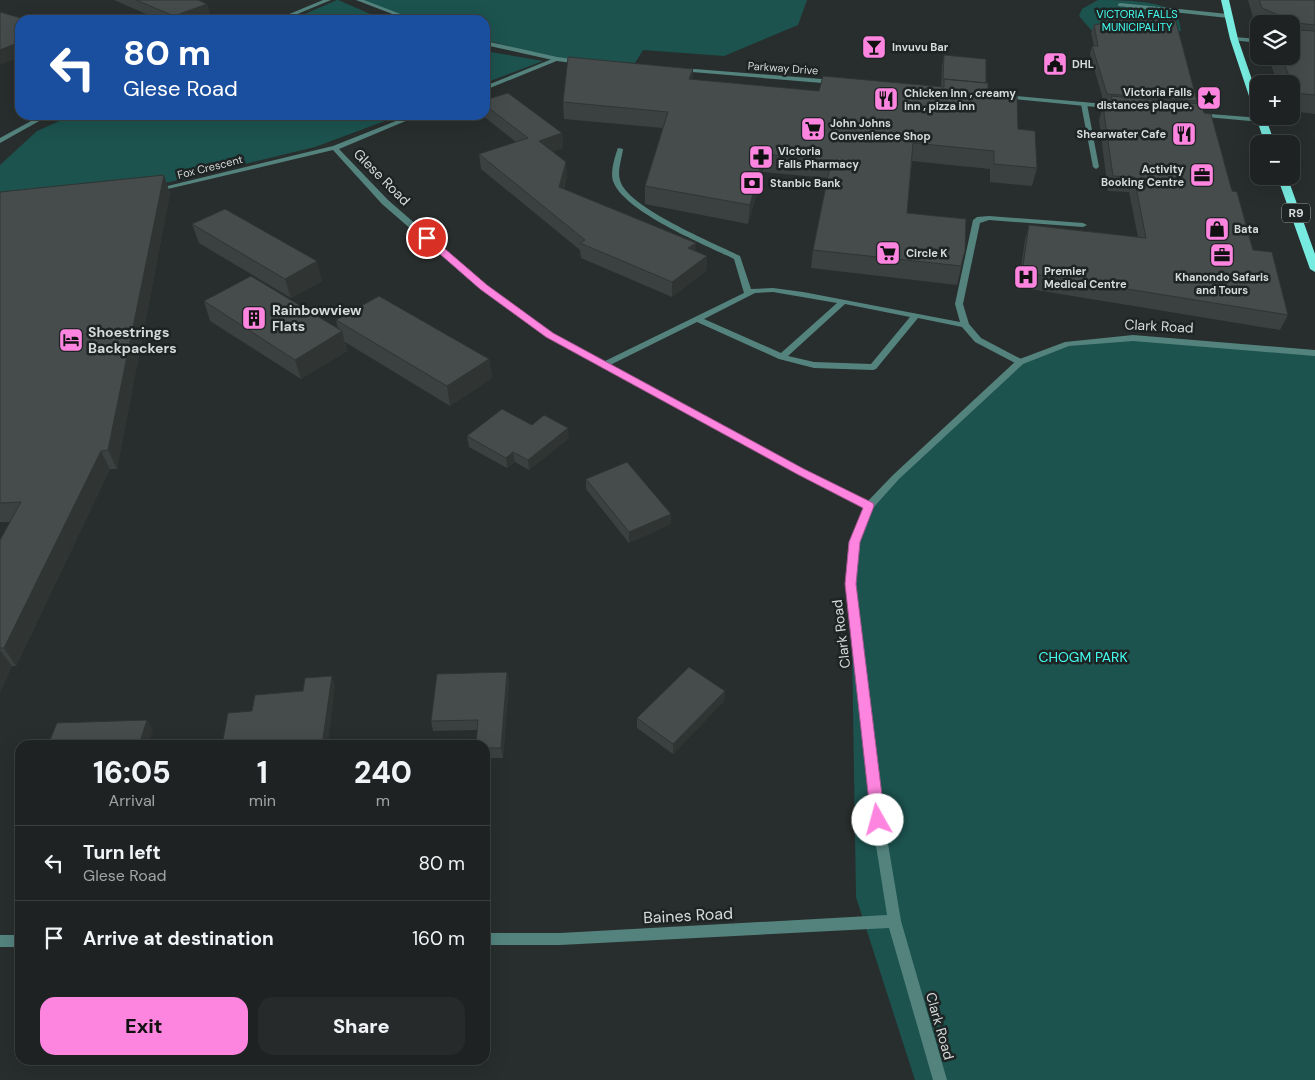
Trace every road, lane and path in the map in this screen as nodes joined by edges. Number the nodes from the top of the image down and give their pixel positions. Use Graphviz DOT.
graph roads {
  1 [pos="328,0"];
  2 [pos="359,0"];
  3 [pos="1225,0"];
  4 [pos="1120,5"];
  5 [pos="290,15"];
  6 [pos="400,15"];
  7 [pos="1228,16"];
  8 [pos="1234,38"];
  9 [pos="1250,40"];
  10 [pos="490,44"];
  11 [pos="557,59"];
  12 [pos="589,62"];
  13 [pos="676,70"];
  14 [pos="844,83"];
  15 [pos="490,86"];
  16 [pos="1250,87"];
  17 [pos="998,97"];
  18 [pos="1084,104"];
  19 [pos="1124,108"];
  20 [pos="1192,114"];
  21 [pos="1250,117"];
  22 [pos="37,120"];
  23 [pos="405,120"];
  24 [pos="0,130"];
  25 [pos="11,133"];
  26 [pos="0,141"];
  27 [pos="335,148"];
  28 [pos="620,149"];
  29 [pos="1096,167"];
  30 [pos="1286,185"];
  31 [pos="151,190"];
  32 [pos="1083,225"];
  33 [pos="1312,250"];
  34 [pos="1315,269"];
  35 [pos="748,294"];
  36 [pos="844,302"];
  37 [pos="916,315"];
  38 [pos="698,319"];
  39 [pos="965,324"];
  40 [pos="1315,352"];
  41 [pos="782,357"];
  42 [pos="1020,362"];
  43 [pos="604,365"];
  44 [pos="869,506"];
  45 [pos="894,921"];
  46 [pos="490,939"];
  47 [pos="0,940"];
  48 [pos="15,940"];
  49 [pos="940,1080"];
  1 -- 5 [label="street"];
  2 -- 6 [label="street"];
  3 -- 7 [label="highway"];
  4 -- 7 [label="street"];
  7 -- 8 [label="highway"];
  8 -- 9 [label="street"];
  8 -- 16 [label="highway"];
  10 -- 11 [label="street"];
  11 -- 12 [label="street"];
  11 -- 15 [label="street"];
  13 -- 14 [label="street, Parkway Drive"];
  17 -- 18 [label="street"];
  18 -- 19 [label="street"];
  18 -- 29 [label="street"];
  20 -- 21 [label="street"];
  22 -- 25 [label="street"];
  23 -- 27 [label="street, Fox Crescent"];
  24 -- 25 [label="street"];
  25 -- 26 [label="street"];
  27 -- 31 [label="street, Fox Crescent"];
  27 -- 43 [label="street, Glese Road"];
  28 -- 35 [label="street"];
  30 -- 33 [label="highway, R9"];
  32 -- 39 [label="street"];
  33 -- 34 [label="highway, R9"];
  35 -- 36 [label="street"];
  35 -- 38 [label="street"];
  36 -- 37 [label="street"];
  36 -- 41 [label="street"];
  37 -- 39 [label="street"];
  37 -- 41 [label="street"];
  38 -- 41 [label="street"];
  38 -- 43 [label="street"];
  39 -- 42 [label="street"];
  40 -- 42 [label="street, Clark Road"];
  42 -- 44 [label="street, Clark Road"];
  43 -- 44 [label="street, Glese Road"];
  44 -- 45 [label="street, Clark Road"];
  45 -- 46 [label="street, Baines Road"];
  45 -- 49 [label="street, Clark Road"];
  47 -- 48 [label="street"];
}
